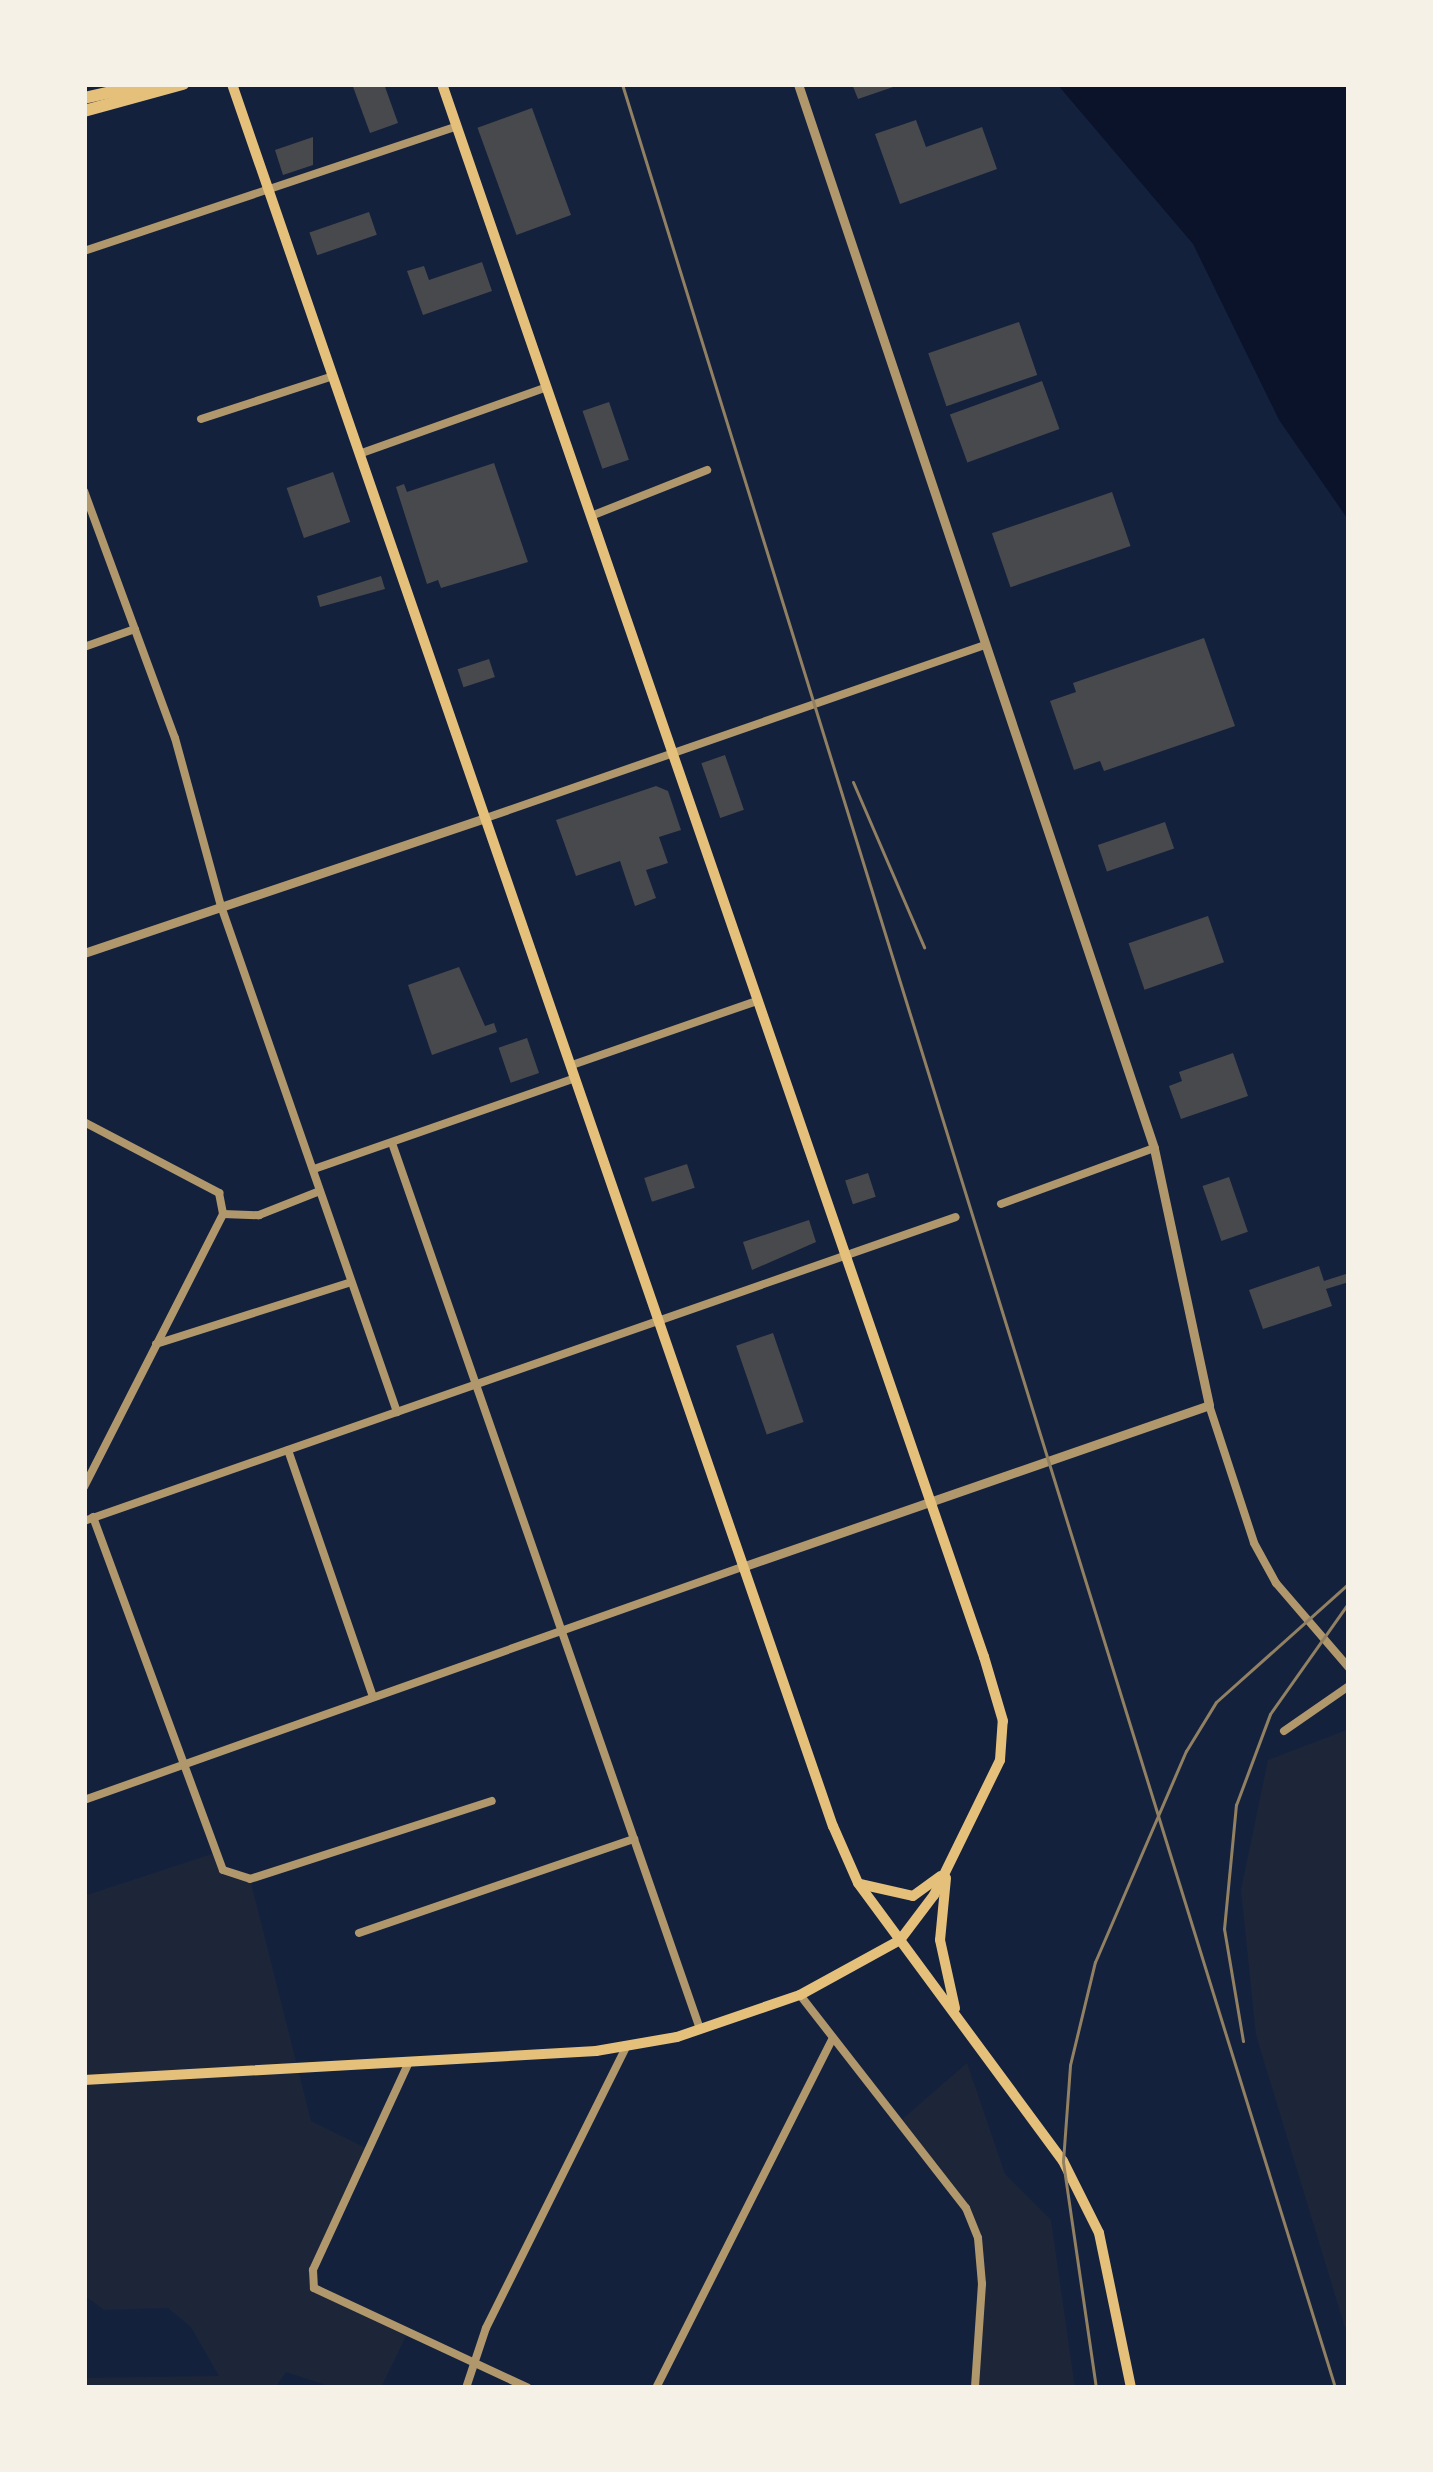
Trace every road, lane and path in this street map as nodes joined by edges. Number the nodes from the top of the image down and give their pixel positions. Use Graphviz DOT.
graph roads {
  1 [pos="147,84"];
  2 [pos="183,84"];
  3 [pos="232,84"];
  4 [pos="442,84"];
  5 [pos="798,84"];
  6 [pos="84,98"];
  7 [pos="84,111"];
  8 [pos="455,127"];
  9 [pos="268,190"];
  10 [pos="84,251"];
  11 [pos="333,376"];
  12 [pos="544,388"];
  13 [pos="201,418"];
  14 [pos="359,454"];
  15 [pos="707,470"];
  16 [pos="84,490"];
  17 [pos="588,517"];
  18 [pos="135,629"];
  19 [pos="985,645"];
  20 [pos="84,646"];
  21 [pos="670,754"];
  22 [pos="486,818"];
  23 [pos="220,906"];
  24 [pos="84,952"];
  25 [pos="757,1001"];
  26 [pos="574,1071"];
  27 [pos="84,1122"];
  28 [pos="392,1143"];
  29 [pos="1154,1148"];
  30 [pos="314,1169"];
  31 [pos="317,1192"];
  32 [pos="1001,1204"];
  33 [pos="223,1214"];
  34 [pos="956,1217"];
  35 [pos="846,1255"];
  36 [pos="348,1282"];
  37 [pos="659,1318"];
  38 [pos="155,1344"];
  39 [pos="477,1387"];
  40 [pos="1209,1405"];
  41 [pos="397,1412"];
  42 [pos="288,1450"];
  43 [pos="85,1480"];
  44 [pos="930,1498"];
  45 [pos="89,1519"];
  46 [pos="742,1567"];
  47 [pos="561,1629"];
  48 [pos="1349,1668"];
  49 [pos="1349,1686"];
  50 [pos="374,1697"];
  51 [pos="1284,1731"];
  52 [pos="184,1766"];
  53 [pos="84,1800"];
  54 [pos="492,1801"];
  55 [pos="634,1839"];
  56 [pos="947,1869"];
  57 [pos="858,1883"];
  58 [pos="359,1933"];
  59 [pos="900,1940"];
  60 [pos="800,1995"];
  61 [pos="955,2010"];
  62 [pos="700,2029"];
  63 [pos="832,2039"];
  64 [pos="626,2046"];
  65 [pos="410,2061"];
  66 [pos="84,2080"];
  67 [pos="475,2366"];
  68 [pos="466,2388"];
  69 [pos="528,2388"];
  70 [pos="656,2388"];
  71 [pos="975,2388"];
  72 [pos="1131,2388"];
  1 -- 6 [label="highway"];
  2 -- 7 [label="highway"];
  3 -- 9 [label="main road"];
  4 -- 8 [label="main road"];
  5 -- 19 [label="street"];
  8 -- 9 [label="street"];
  8 -- 12 [label="main road"];
  9 -- 10 [label="street"];
  9 -- 11 [label="main road"];
  11 -- 13 [label="street"];
  11 -- 14 [label="main road"];
  12 -- 14 [label="street"];
  12 -- 17 [label="main road"];
  14 -- 22 [label="main road"];
  15 -- 17 [label="street"];
  16 -- 18 [label="street"];
  17 -- 21 [label="main road"];
  18 -- 20 [label="street"];
  18 -- 23 [label="street"];
  19 -- 21 [label="street"];
  19 -- 29 [label="street"];
  21 -- 22 [label="street"];
  21 -- 25 [label="main road"];
  22 -- 23 [label="street"];
  22 -- 26 [label="main road"];
  23 -- 24 [label="street"];
  23 -- 30 [label="street"];
  25 -- 26 [label="street"];
  25 -- 35 [label="main road"];
  26 -- 28 [label="street"];
  26 -- 37 [label="main road"];
  27 -- 33 [label="street"];
  28 -- 30 [label="street"];
  28 -- 39 [label="street"];
  29 -- 32 [label="street"];
  29 -- 40 [label="street"];
  30 -- 31 [label="street"];
  31 -- 33 [label="street"];
  31 -- 36 [label="street"];
  33 -- 38 [label="street"];
  34 -- 35 [label="street"];
  35 -- 37 [label="street"];
  35 -- 44 [label="main road"];
  36 -- 38 [label="street"];
  36 -- 41 [label="street"];
  37 -- 39 [label="street"];
  37 -- 46 [label="main road"];
  38 -- 43 [label="street"];
  39 -- 41 [label="street"];
  39 -- 47 [label="street"];
  40 -- 44 [label="street"];
  40 -- 48 [label="street"];
  41 -- 42 [label="street"];
  42 -- 45 [label="street"];
  42 -- 50 [label="street"];
  44 -- 46 [label="street"];
  44 -- 56 [label="main road"];
  45 -- 52 [label="street"];
  46 -- 47 [label="street"];
  46 -- 57 [label="main road"];
  47 -- 50 [label="street"];
  47 -- 55 [label="street"];
  49 -- 51 [label="street"];
  50 -- 52 [label="street"];
  52 -- 53 [label="street"];
  52 -- 54 [label="street"];
  55 -- 58 [label="street"];
  55 -- 62 [label="street"];
  56 -- 57 [label="main road"];
  56 -- 59 [label="main road"];
  56 -- 61 [label="main road"];
  57 -- 59 [label="main road"];
  59 -- 60 [label="main road"];
  59 -- 61 [label="main road"];
  60 -- 62 [label="main road"];
  60 -- 63 [label="street"];
  61 -- 72 [label="main road"];
  62 -- 64 [label="main road"];
  63 -- 70 [label="street"];
  63 -- 71 [label="street"];
  64 -- 65 [label="main road"];
  64 -- 67 [label="street"];
  65 -- 66 [label="main road"];
  65 -- 67 [label="street"];
  67 -- 68 [label="street"];
  67 -- 69 [label="street"];
}
